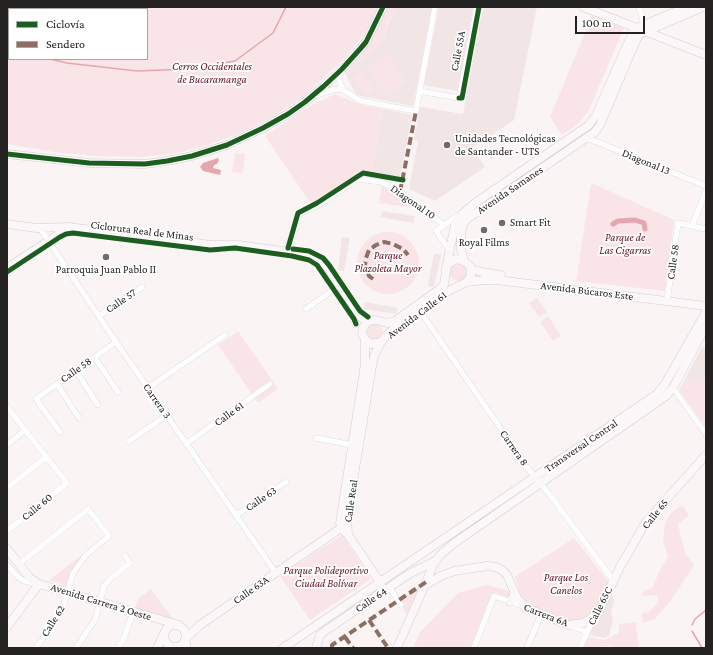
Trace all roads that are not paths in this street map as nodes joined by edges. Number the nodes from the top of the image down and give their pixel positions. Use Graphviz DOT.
graph roads {
  1 [pos="384,7"];
  2 [pos="435,7"];
  3 [pos="476,7"];
  4 [pos="583,7"];
  5 [pos="639,7"];
  6 [pos="687,7"];
  7 [pos="703,7"];
  8 [pos="642,28"];
  9 [pos="706,55"];
  10 [pos="342,69"];
  11 [pos="343,90"];
  12 [pos="419,91"];
  13 [pos="305,102"];
  14 [pos="587,138"];
  15 [pos="7,148"];
  16 [pos="7,154"];
  17 [pos="40,157"];
  18 [pos="706,186"];
  19 [pos="706,191"];
  20 [pos="468,208"];
  21 [pos="7,224"];
  22 [pos="444,225"];
  23 [pos="692,226"];
  24 [pos="68,227"];
  25 [pos="40,228"];
  26 [pos="706,229"];
  27 [pos="436,230"];
  28 [pos="48,240"];
  29 [pos="450,251"];
  30 [pos="289,252"];
  31 [pos="320,261"];
  32 [pos="464,261"];
  33 [pos="7,268"];
  34 [pos="446,268"];
  35 [pos="471,269"];
  36 [pos="467,282"];
  37 [pos="142,287"];
  38 [pos="336,288"];
  39 [pos="667,299"];
  40 [pos="706,301"];
  41 [pos="694,305"];
  42 [pos="706,306"];
  43 [pos="306,309"];
  44 [pos="420,311"];
  45 [pos="99,316"];
  46 [pos="705,319"];
  47 [pos="370,320"];
  48 [pos="225,335"];
  49 [pos="363,335"];
  50 [pos="116,342"];
  51 [pos="381,342"];
  52 [pos="95,358"];
  53 [pos="76,371"];
  54 [pos="57,384"];
  55 [pos="270,384"];
  56 [pos="148,388"];
  57 [pos="672,388"];
  58 [pos="118,392"];
  59 [pos="98,404"];
  60 [pos="7,407"];
  61 [pos="167,415"];
  62 [pos="79,418"];
  63 [pos="25,430"];
  64 [pos="60,432"];
  65 [pos="706,434"];
  66 [pos="316,438"];
  67 [pos="129,440"];
  68 [pos="187,444"];
  69 [pos="7,445"];
  70 [pos="352,445"];
  71 [pos="706,455"];
  72 [pos="46,457"];
  73 [pos="538,481"];
  74 [pos="286,482"];
  75 [pos="7,488"];
  76 [pos="236,515"];
  77 [pos="341,528"];
  78 [pos="7,531"];
  79 [pos="348,535"];
  80 [pos="7,549"];
  81 [pos="426,552"];
  82 [pos="125,556"];
  83 [pos="19,564"];
  84 [pos="7,567"];
  85 [pos="415,570"];
  86 [pos="435,570"];
  87 [pos="276,573"];
  88 [pos="613,580"];
  89 [pos="380,582"];
  90 [pos="39,584"];
  91 [pos="425,585"];
  92 [pos="389,587"];
  93 [pos="68,592"];
  94 [pos="514,592"];
  95 [pos="379,594"];
  96 [pos="100,602"];
  97 [pos="510,602"];
  98 [pos="401,605"];
  99 [pos="523,606"];
  100 [pos="133,612"];
  101 [pos="541,614"];
  102 [pos="595,615"];
  103 [pos="162,621"];
  104 [pos="200,625"];
  105 [pos="569,625"];
  106 [pos="7,626"];
  107 [pos="180,626"];
  108 [pos="165,632"];
  109 [pos="587,632"];
  110 [pos="304,634"];
  111 [pos="186,639"];
  112 [pos="176,647"];
  113 [pos="36,648"];
  114 [pos="76,648"];
  115 [pos="118,648"];
  116 [pos="158,648"];
  117 [pos="187,648"];
  118 [pos="283,648"];
  119 [pos="316,648"];
  120 [pos="397,648"];
  121 [pos="474,648"];
  122 [pos="527,648"];
  123 [pos="580,648"];
  1 -- 10 [label="main road"];
  2 -- 12 [label="street"];
  3 -- 12 [label="street, Calle 55A"];
  4 -- 8 [label="main road"];
  5 -- 8 [label="street"];
  6 -- 8 [label="main road"];
  7 -- 8 [label="main road"];
  8 -- 9 [label="main road"];
  8 -- 14 [label="main road, Avenida Samanes"];
  8 -- 20 [label="main road, Avenida Samanes"];
  10 -- 11 [label="street"];
  10 -- 13 [label="main road"];
  11 -- 12 [label="street"];
  11 -- 13 [label="street"];
  13 -- 17 [label="main road"];
  14 -- 18 [label="street, Diagonal 13"];
  14 -- 32 [label="main road, Avenida Samanes"];
  15 -- 17 [label="main road"];
  16 -- 17 [label="main road"];
  19 -- 23 [label="street"];
  20 -- 22 [label="street, Avenida Samanes"];
  20 -- 29 [label="main road, Avenida Samanes"];
  21 -- 25 [label="main road"];
  22 -- 27 [label="street, Avenida Samanes"];
  22 -- 30 [label="street, Diagonal 10"];
  23 -- 26 [label="street"];
  23 -- 39 [label="street, Calle 58"];
  24 -- 25 [label="main road"];
  24 -- 28 [label="main road"];
  24 -- 30 [label="main road"];
  25 -- 28 [label="street, Carrera 3"];
  27 -- 29 [label="street, Diagonal 10"];
  28 -- 33 [label="main road"];
  28 -- 45 [label="street, Carrera 3"];
  29 -- 34 [label="main road, Avenida Samanes"];
  30 -- 31 [label="main road"];
  31 -- 38 [label="main road"];
  31 -- 47 [label="main road"];
  32 -- 34 [label="main road"];
  32 -- 35 [label="main road"];
  34 -- 47 [label="main road, Avenida Calle 61"];
  35 -- 36 [label="main road"];
  35 -- 39 [label="main road, Avenida Búcaros Este"];
  36 -- 39 [label="main road, Avenida Búcaros Este"];
  36 -- 44 [label="main road, Avenida Calle 61"];
  37 -- 45 [label="street, Calle 57"];
  38 -- 43 [label="street"];
  38 -- 49 [label="main road"];
  39 -- 40 [label="main road, Avenida Búcaros Este"];
  39 -- 41 [label="main road, Avenida Búcaros Este"];
  41 -- 42 [label="main road, Avenida Búcaros Este"];
  41 -- 46 [label="main road"];
  44 -- 51 [label="main road, Avenida Calle 61"];
  44 -- 73 [label="street, Carrera 8"];
  45 -- 50 [label="street, Carrera 3"];
  46 -- 57 [label="main road, Transversal Central"];
  46 -- 73 [label="main road, Transversal Central"];
  47 -- 49 [label="main road"];
  48 -- 56 [label="street"];
  49 -- 51 [label="main road, Avenida Calle 61"];
  49 -- 70 [label="main road, Calle Real"];
  50 -- 52 [label="street, Calle 58"];
  50 -- 56 [label="street, Carrera 3"];
  51 -- 79 [label="main road, Calle Real"];
  52 -- 53 [label="street, Calle 58"];
  52 -- 58 [label="street"];
  53 -- 54 [label="street, Calle 58"];
  53 -- 59 [label="street"];
  54 -- 62 [label="street"];
  54 -- 64 [label="street, Calle 58"];
  55 -- 68 [label="street, Calle 61"];
  56 -- 61 [label="street, Carrera 3"];
  57 -- 65 [label="street"];
  57 -- 73 [label="main road, Transversal Central"];
  60 -- 63 [label="street"];
  61 -- 67 [label="street"];
  61 -- 68 [label="street, Carrera 3"];
  63 -- 69 [label="street"];
  63 -- 72 [label="street"];
  66 -- 70 [label="street"];
  68 -- 76 [label="street, Carrera 3"];
  70 -- 77 [label="main road, Calle Real"];
  71 -- 88 [label="main road, Calle 65"];
  72 -- 75 [label="street"];
  72 -- 78 [label="street, Calle 60"];
  73 -- 81 [label="main road, Transversal Central"];
  73 -- 86 [label="main road, Transversal Central"];
  73 -- 88 [label="street, Carrera 8"];
  74 -- 76 [label="street, Calle 63"];
  76 -- 87 [label="street, Carrera 3"];
  77 -- 79 [label="main road, Calle Real"];
  77 -- 87 [label="main road, Calle 63A"];
  79 -- 89 [label="main road"];
  80 -- 83 [label="main road, Avenida Carrera 2 Oeste"];
  81 -- 86 [label="main road"];
  81 -- 89 [label="main road, Transversal Central"];
  82 -- 96 [label="street"];
  83 -- 90 [label="main road, Avenida Carrera 2 Oeste"];
  83 -- 93 [label="street, Calle 62"];
  84 -- 90 [label="street, Avenida Carrera 2 Oeste"];
  85 -- 86 [label="main road"];
  85 -- 86 [label="main road, Calle 64"];
  85 -- 92 [label="main road, Calle 64"];
  86 -- 91 [label="main road, Transversal Central"];
  86 -- 91 [label="main road"];
  86 -- 94 [label="main road"];
  87 -- 104 [label="main road, Calle 63A"];
  88 -- 102 [label="main road, Calle 65C"];
  89 -- 95 [label="main road"];
  89 -- 110 [label="main road, Transversal Central"];
  90 -- 93 [label="main road, Avenida Carrera 2 Oeste"];
  90 -- 106 [label="main road"];
  91 -- 120 [label="main road, Transversal Central"];
  92 -- 95 [label="main road, Calle 64"];
  92 -- 98 [label="street"];
  93 -- 96 [label="main road, Avenida Carrera 2 Oeste"];
  93 -- 113 [label="street, Calle 62"];
  94 -- 97 [label="main road"];
  94 -- 99 [label="main road"];
  95 -- 119 [label="main road, Calle 64"];
  96 -- 100 [label="main road, Avenida Carrera 2 Oeste"];
  96 -- 114 [label="street"];
  97 -- 99 [label="street, Carrera 6A"];
  97 -- 121 [label="street, Carrera 6A"];
  99 -- 101 [label="main road, Carrera 6A"];
  100 -- 103 [label="main road, Avenida Carrera 2 Oeste"];
  100 -- 115 [label="street"];
  101 -- 105 [label="main road, Carrera 6A"];
  101 -- 122 [label="street"];
  102 -- 105 [label="main road, Carrera 6A"];
  102 -- 109 [label="street, Calle 65C"];
  103 -- 107 [label="main road, Avenida Carrera 2 Oeste"];
  103 -- 108 [label="main road, Avenida Carrera 2 Oeste"];
  104 -- 107 [label="main road, Calle 63A"];
  104 -- 111 [label="main road, Calle 63A"];
  105 -- 109 [label="street, Calle 65C"];
  107 -- 108 [label="main road"];
  107 -- 111 [label="main road"];
  108 -- 112 [label="main road"];
  108 -- 116 [label="main road"];
  109 -- 123 [label="street, Calle 65C"];
  110 -- 118 [label="main road, Transversal Central"];
  110 -- 119 [label="main road"];
  111 -- 112 [label="main road"];
  111 -- 117 [label="main road"];
}
